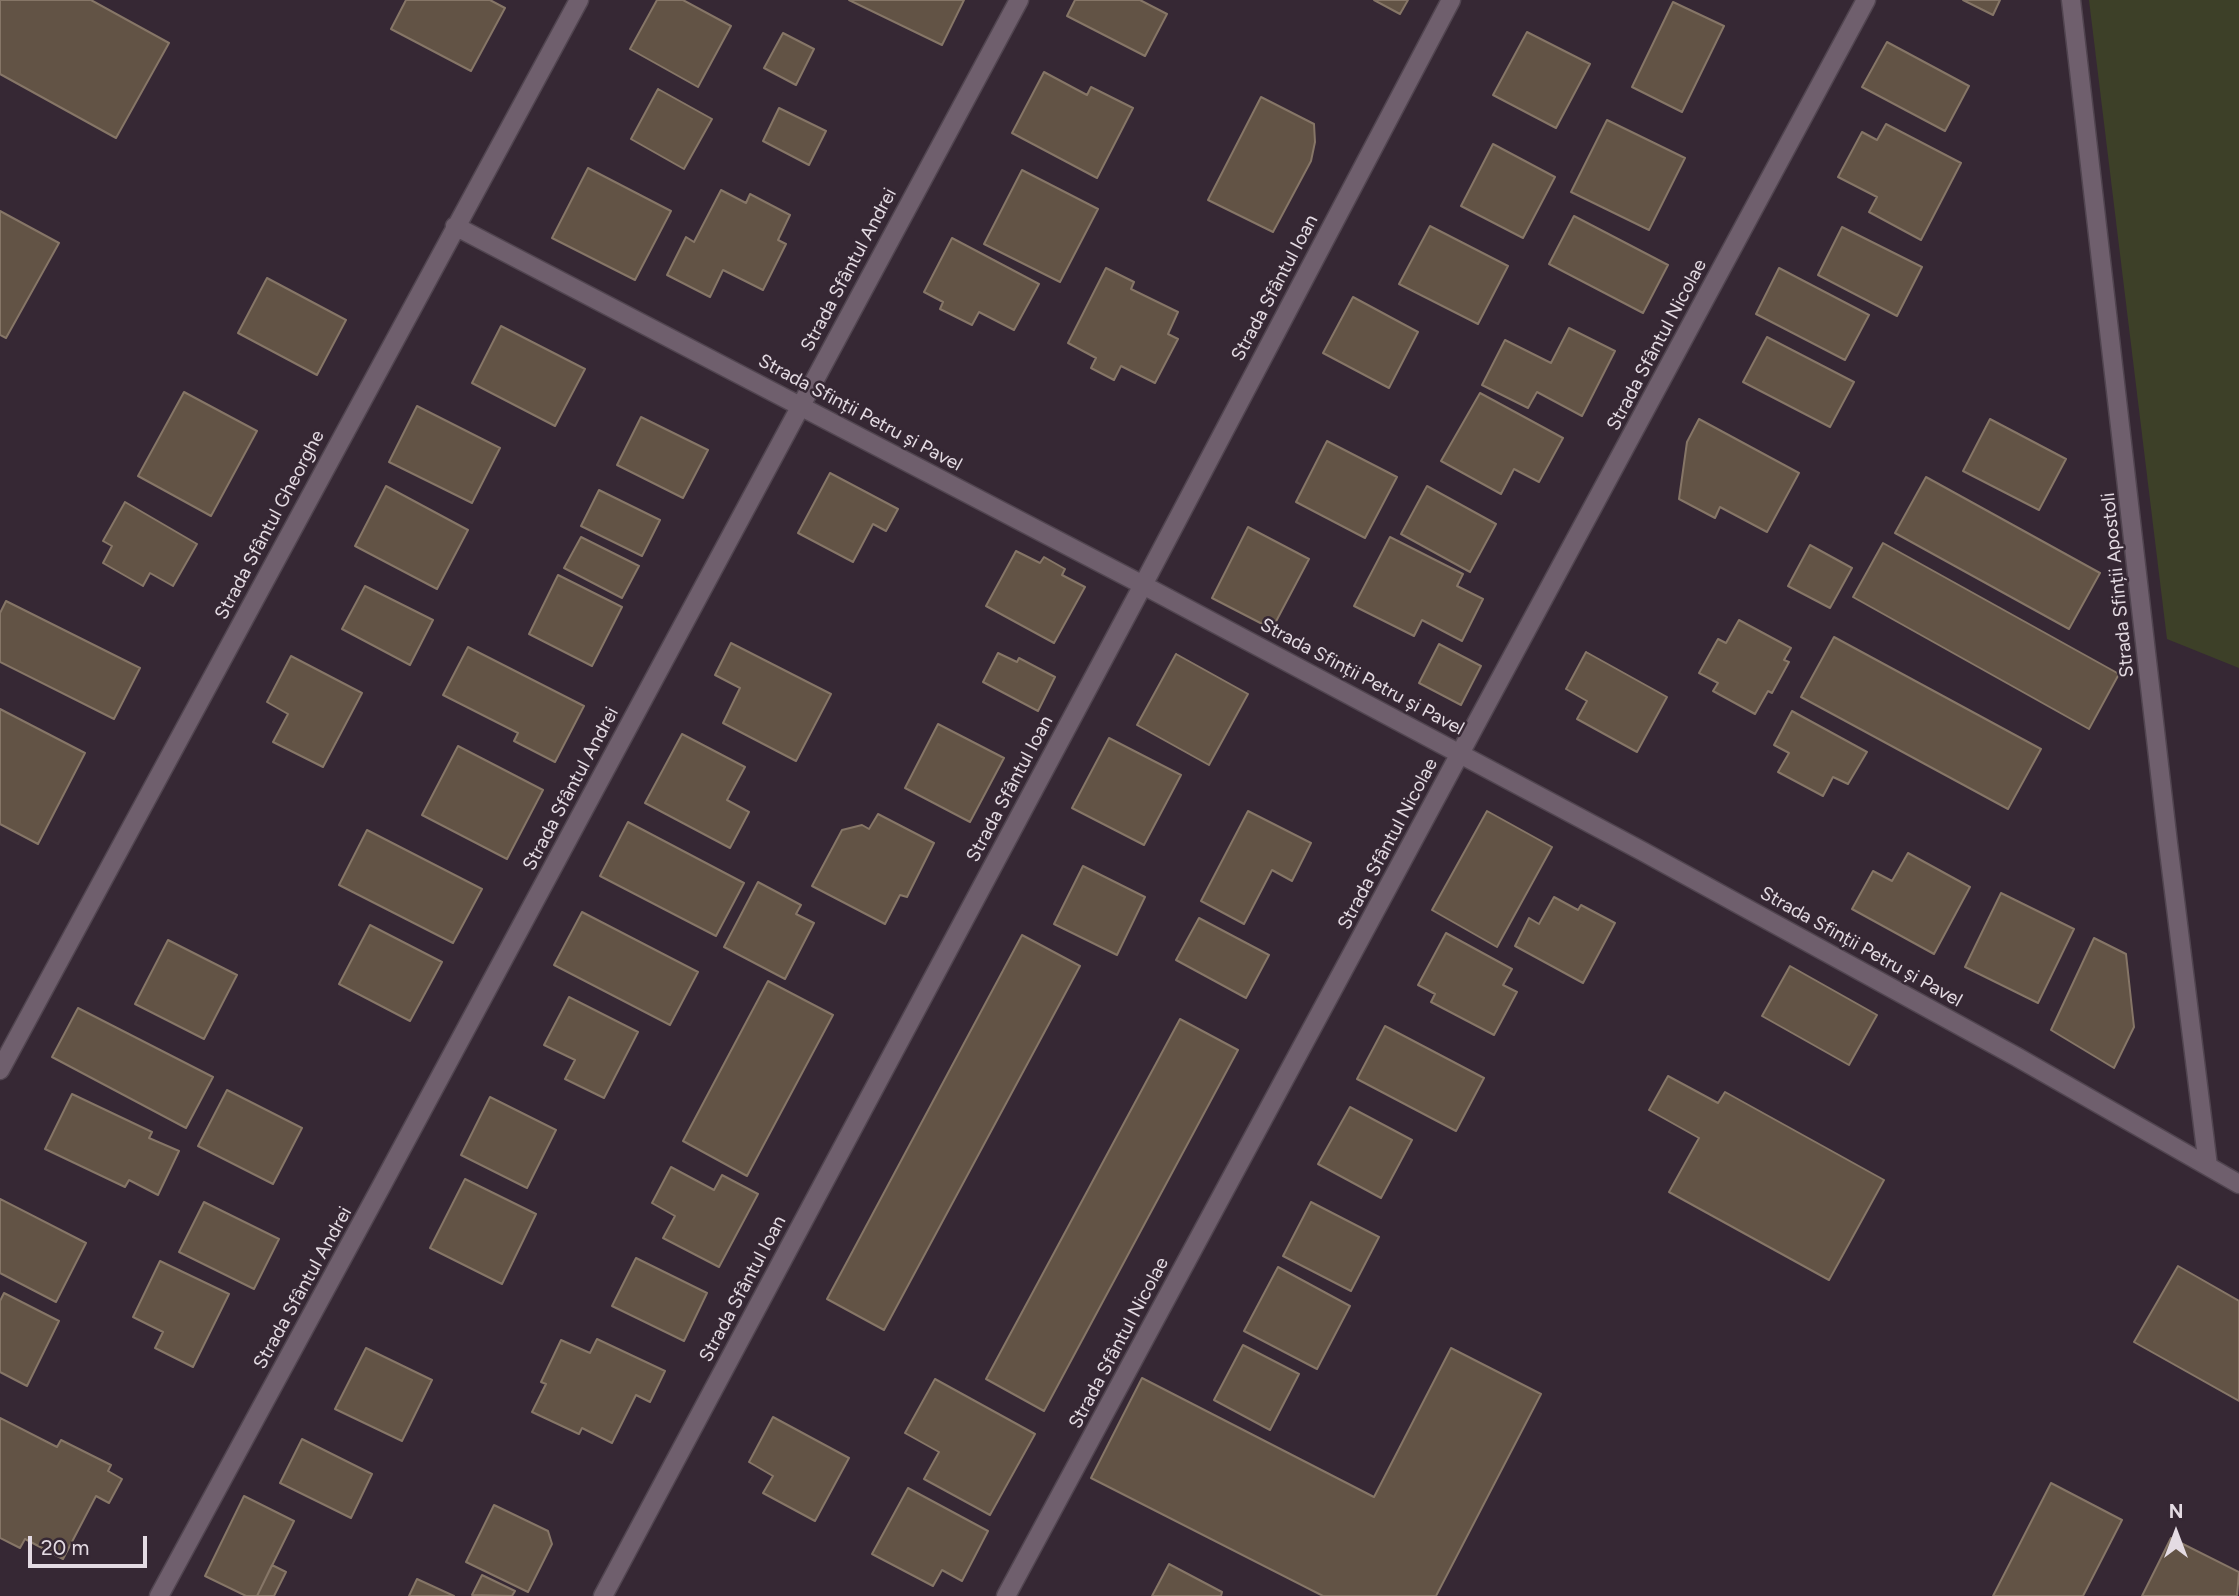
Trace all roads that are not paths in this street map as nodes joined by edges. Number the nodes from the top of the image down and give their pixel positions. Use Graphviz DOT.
graph roads {
  1 [pos="579,0"];
  2 [pos="1018,0"];
  3 [pos="1451,0"];
  4 [pos="1866,0"];
  5 [pos="2071,0"];
  6 [pos="455,226"];
  7 [pos="800,406"];
  8 [pos="1143,585"];
  9 [pos="1461,754"];
  10 [pos="0,1070"];
  11 [pos="2208,1166"];
  12 [pos="2239,1184"];
  13 [pos="159,1596"];
  14 [pos="603,1596"];
  15 [pos="1006,1596"];
  1 -- 6 [label="street, Strada Sfântul Gheorghe"];
  2 -- 7 [label="street, Strada Sfântul Andrei"];
  3 -- 8 [label="street, Strada Sfântul Ioan"];
  4 -- 9 [label="street, Strada Sfântul Nicolae"];
  5 -- 11 [label="street, Strada Sfinții Apostoli"];
  6 -- 7 [label="street, Strada Sfinții Petru și Pavel"];
  6 -- 10 [label="street, Strada Sfântul Gheorghe"];
  7 -- 8 [label="street, Strada Sfinții Petru și Pavel"];
  7 -- 13 [label="street, Strada Sfântul Andrei"];
  8 -- 9 [label="street, Strada Sfinții Petru și Pavel"];
  8 -- 14 [label="street, Strada Sfântul Ioan"];
  9 -- 11 [label="street, Strada Sfinții Petru și Pavel"];
  9 -- 15 [label="street, Strada Sfântul Nicolae"];
  11 -- 12 [label="street, Strada Sfinții Petru și Pavel"];
}
